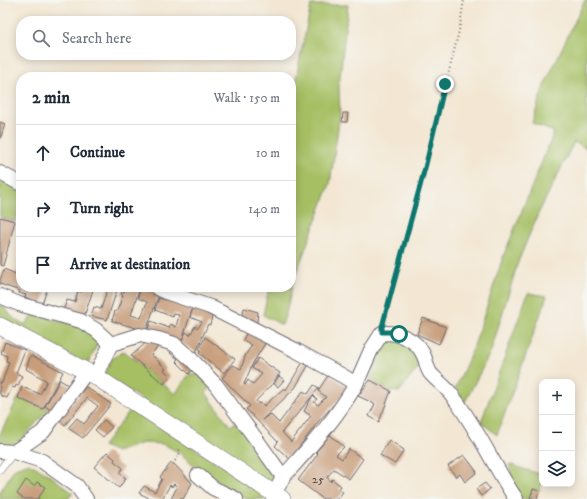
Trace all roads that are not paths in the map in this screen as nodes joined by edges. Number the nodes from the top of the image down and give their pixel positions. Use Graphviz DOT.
graph roads {
  1 [pos="0,173"];
  2 [pos="16,181"];
  3 [pos="166,292"];
  4 [pos="0,296"];
  5 [pos="0,326"];
  6 [pos="111,344"];
  7 [pos="91,373"];
  8 [pos="356,384"];
  9 [pos="0,451"];
  10 [pos="14,452"];
  11 [pos="0,470"];
  12 [pos="198,475"];
  13 [pos="283,477"];
  14 [pos="279,496"];
  15 [pos="86,499"];
  16 [pos="236,499"];
  17 [pos="516,499"];
  1 -- 2 [label="street"];
  3 -- 8 [label="street"];
  4 -- 6 [label="street"];
  5 -- 7 [label="street"];
  6 -- 7 [label="street"];
  6 -- 13 [label="street"];
  7 -- 10 [label="street"];
  7 -- 14 [label="street"];
  8 -- 13 [label="street"];
  8 -- 17 [label="street"];
  9 -- 10 [label="street"];
  10 -- 11 [label="lane"];
  10 -- 15 [label="street"];
  12 -- 16 [label="street"];
  13 -- 14 [label="street"];
}
